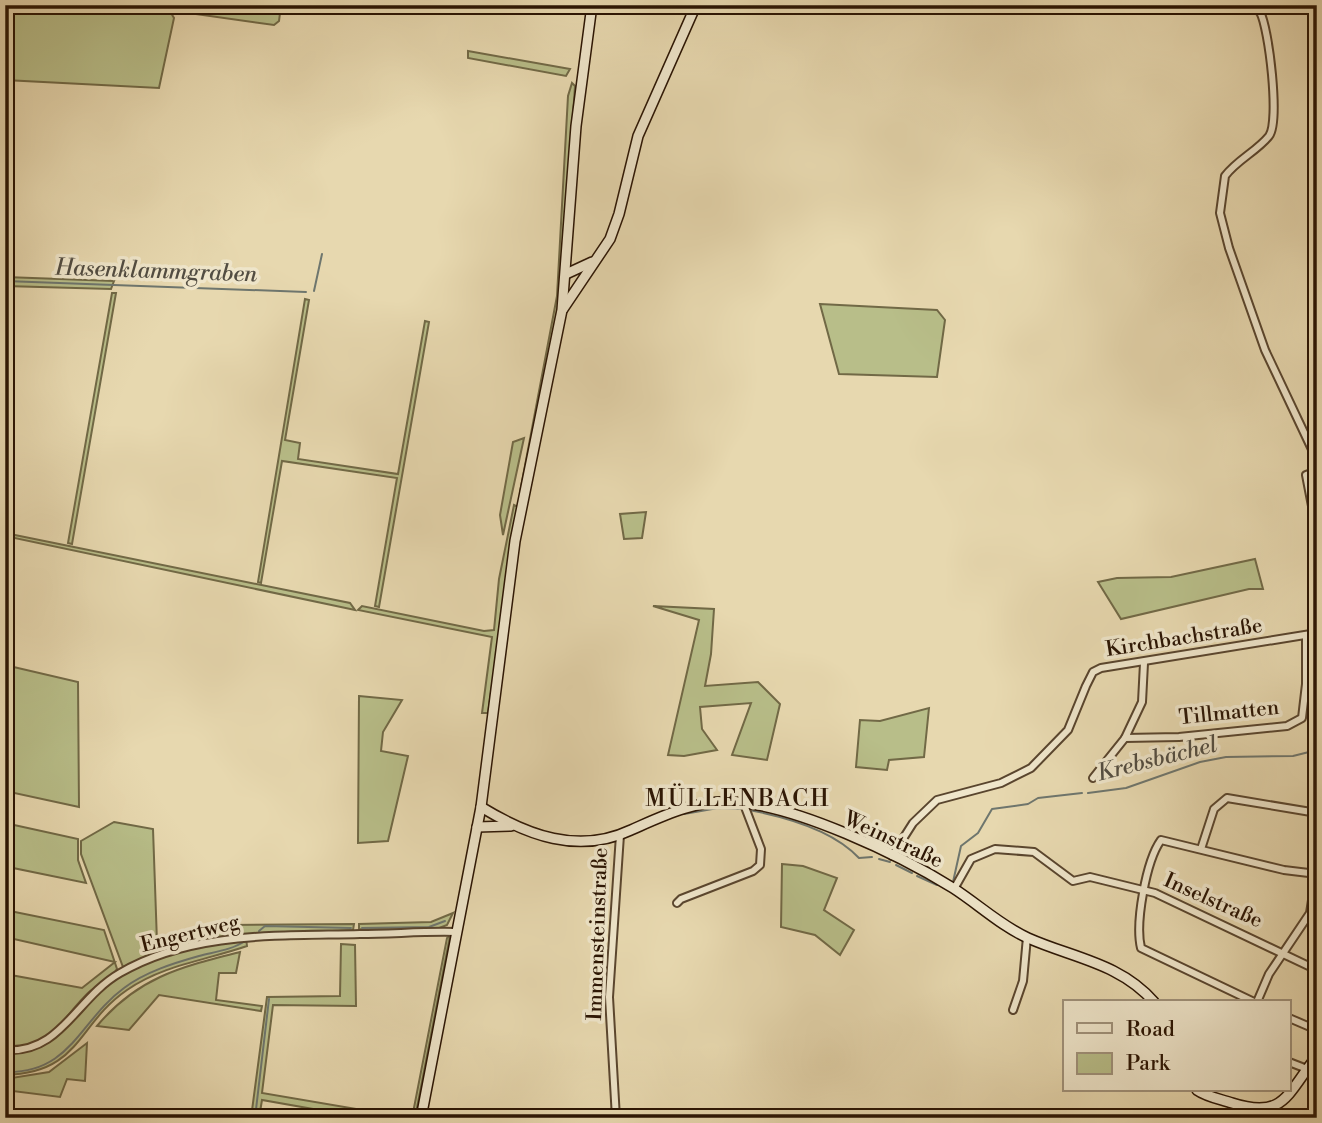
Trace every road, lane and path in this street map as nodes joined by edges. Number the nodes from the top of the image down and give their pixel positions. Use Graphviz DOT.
graph roads {
  1 [pos="592,5"];
  2 [pos="696,5"];
  3 [pos="1251,5"];
  4 [pos="596,259"];
  5 [pos="566,274"];
  6 [pos="562,310"];
  7 [pos="1317,460"];
  8 [pos="1317,471"];
  9 [pos="1317,532"];
  10 [pos="1317,633"];
  11 [pos="1306,635"];
  12 [pos="1144,663"];
  13 [pos="1317,682"];
  14 [pos="1306,684"];
  15 [pos="1125,738"];
  16 [pos="1093,778"];
  17 [pos="481,807"];
  18 [pos="744,807"];
  19 [pos="1317,818"];
  20 [pos="477,827"];
  21 [pos="513,827"];
  22 [pos="620,835"];
  23 [pos="1201,849"];
  24 [pos="892,856"];
  25 [pos="1316,872"];
  26 [pos="954,889"];
  27 [pos="1144,891"];
  28 [pos="677,903"];
  29 [pos="1313,915"];
  30 [pos="456,932"];
  31 [pos="1027,937"];
  32 [pos="1283,952"];
  33 [pos="1317,970"];
  34 [pos="1152,1000"];
  35 [pos="1251,1000"];
  36 [pos="1256,1000"];
  37 [pos="1013,1010"];
  38 [pos="1290,1018"];
  39 [pos="1317,1030"];
  40 [pos="5,1049"];
  41 [pos="1317,1056"];
  42 [pos="1290,1062"];
  43 [pos="1307,1069"];
  44 [pos="1290,1088"];
  45 [pos="1203,1092"];
  46 [pos="1286,1092"];
  47 [pos="1268,1112"];
  48 [pos="421,1118"];
  49 [pos="616,1118"];
  50 [pos="1287,1118"];
  1 -- 5 [label="main road"];
  2 -- 4 [label="main road"];
  3 -- 7 [label="street"];
  4 -- 5 [label="main road"];
  4 -- 6 [label="main road"];
  5 -- 6 [label="main road"];
  6 -- 17 [label="main road"];
  8 -- 9 [label="street"];
  10 -- 11 [label="street, Kirchbachstraße"];
  11 -- 12 [label="street, Kirchbachstraße"];
  11 -- 14 [label="street, Tillmatten"];
  12 -- 15 [label="street"];
  12 -- 24 [label="street, Kirchbachstraße"];
  13 -- 14 [label="street, Tillmatten"];
  14 -- 15 [label="street, Tillmatten"];
  15 -- 16 [label="street"];
  17 -- 20 [label="main road"];
  17 -- 21 [label="main road, Weinstraße"];
  18 -- 22 [label="main road, Weinstraße"];
  18 -- 24 [label="main road, Weinstraße"];
  18 -- 28 [label="street"];
  19 -- 23 [label="street"];
  20 -- 21 [label="main road, Weinstraße"];
  20 -- 30 [label="main road"];
  21 -- 22 [label="main road, Weinstraße"];
  22 -- 49 [label="street, Immensteinstraße"];
  23 -- 25 [label="street"];
  23 -- 27 [label="street"];
  24 -- 26 [label="main road, Weinstraße"];
  25 -- 29 [label="street"];
  26 -- 27 [label="street, Inselstraße"];
  26 -- 31 [label="main road, Weinstraße"];
  27 -- 32 [label="street, Inselstraße"];
  27 -- 35 [label="street"];
  29 -- 32 [label="street"];
  30 -- 40 [label="street, Engertweg"];
  30 -- 48 [label="main road"];
  31 -- 34 [label="main road, Weinstraße"];
  31 -- 37 [label="street"];
  32 -- 33 [label="street, Inselstraße"];
  32 -- 36 [label="street"];
  38 -- 39 [label="street"];
  41 -- 43 [label="main road"];
  42 -- 43 [label="street"];
  43 -- 44 [label="main road"];
  45 -- 47 [label="main road"];
  46 -- 47 [label="main road"];
  47 -- 50 [label="street"];
}
